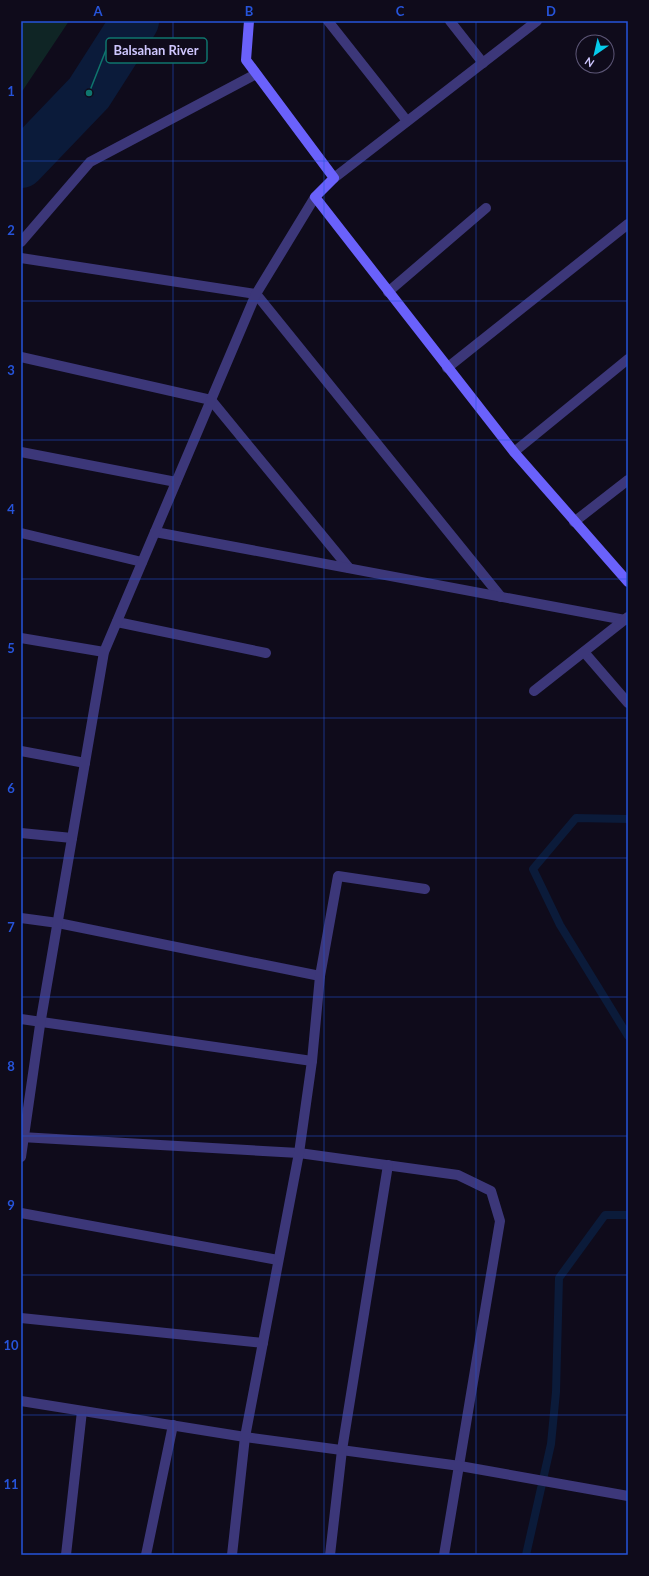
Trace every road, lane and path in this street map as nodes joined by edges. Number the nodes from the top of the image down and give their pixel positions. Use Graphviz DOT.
graph roads {
  1 [pos="250,21"];
  2 [pos="328,21"];
  3 [pos="450,21"];
  4 [pos="537,21"];
  5 [pos="483,63"];
  6 [pos="256,74"];
  7 [pos="407,121"];
  8 [pos="334,178"];
  9 [pos="315,197"];
  10 [pos="486,208"];
  11 [pos="628,224"];
  12 [pos="21,242"];
  13 [pos="21,258"];
  14 [pos="388,292"];
  15 [pos="256,294"];
  16 [pos="21,357"];
  17 [pos="628,359"];
  18 [pos="447,368"];
  19 [pos="211,400"];
  20 [pos="21,452"];
  21 [pos="514,452"];
  22 [pos="628,480"];
  23 [pos="176,482"];
  24 [pos="574,522"];
  25 [pos="155,532"];
  26 [pos="21,533"];
  27 [pos="142,562"];
  28 [pos="349,568"];
  29 [pos="628,582"];
  30 [pos="501,597"];
  31 [pos="626,619"];
  32 [pos="117,622"];
  33 [pos="21,638"];
  34 [pos="104,652"];
  35 [pos="584,652"];
  36 [pos="266,653"];
  37 [pos="534,691"];
  38 [pos="628,703"];
  39 [pos="21,751"];
  40 [pos="85,763"];
  41 [pos="21,833"];
  42 [pos="72,838"];
  43 [pos="425,889"];
  44 [pos="21,918"];
  45 [pos="58,923"];
  46 [pos="320,976"];
  47 [pos="21,1019"];
  48 [pos="41,1021"];
  49 [pos="312,1061"];
  50 [pos="22,1137"];
  51 [pos="298,1153"];
  52 [pos="21,1157"];
  53 [pos="388,1165"];
  54 [pos="21,1213"];
  55 [pos="278,1260"];
  56 [pos="21,1318"];
  57 [pos="263,1343"];
  58 [pos="21,1401"];
  59 [pos="82,1411"];
  60 [pos="173,1426"];
  61 [pos="245,1437"];
  62 [pos="342,1450"];
  63 [pos="460,1466"];
  64 [pos="628,1496"];
  65 [pos="66,1555"];
  66 [pos="146,1555"];
  67 [pos="232,1555"];
  68 [pos="330,1555"];
  69 [pos="444,1555"];
  1 -- 6 [label="street"];
  2 -- 7 [label="street"];
  3 -- 5 [label="street"];
  4 -- 5 [label="street"];
  5 -- 7 [label="street"];
  6 -- 8 [label="street"];
  6 -- 12 [label="street"];
  7 -- 8 [label="street"];
  8 -- 9 [label="street"];
  9 -- 14 [label="street"];
  9 -- 15 [label="street"];
  10 -- 14 [label="street"];
  11 -- 18 [label="street"];
  13 -- 15 [label="street"];
  14 -- 18 [label="street"];
  15 -- 19 [label="street"];
  15 -- 30 [label="street"];
  16 -- 19 [label="street"];
  17 -- 21 [label="street"];
  18 -- 21 [label="street"];
  19 -- 23 [label="street"];
  19 -- 28 [label="street"];
  20 -- 23 [label="street"];
  21 -- 24 [label="street"];
  22 -- 24 [label="street"];
  23 -- 25 [label="street"];
  24 -- 29 [label="street"];
  25 -- 27 [label="street"];
  25 -- 28 [label="street"];
  26 -- 27 [label="street"];
  27 -- 32 [label="street"];
  28 -- 30 [label="street"];
  30 -- 31 [label="street"];
  31 -- 35 [label="street"];
  32 -- 34 [label="street"];
  32 -- 36 [label="street"];
  33 -- 34 [label="street"];
  34 -- 40 [label="street"];
  35 -- 37 [label="street"];
  35 -- 38 [label="street"];
  39 -- 40 [label="street"];
  40 -- 42 [label="street"];
  41 -- 42 [label="street"];
  42 -- 45 [label="street"];
  43 -- 46 [label="street"];
  44 -- 45 [label="street"];
  45 -- 46 [label="street"];
  45 -- 48 [label="street"];
  46 -- 49 [label="street"];
  47 -- 48 [label="street"];
  48 -- 49 [label="street"];
  48 -- 50 [label="street"];
  49 -- 51 [label="street"];
  50 -- 51 [label="street"];
  50 -- 52 [label="street"];
  51 -- 53 [label="street"];
  51 -- 55 [label="street"];
  53 -- 62 [label="street"];
  53 -- 63 [label="street"];
  54 -- 55 [label="street"];
  55 -- 57 [label="street"];
  56 -- 57 [label="street"];
  57 -- 61 [label="street"];
  58 -- 59 [label="street"];
  59 -- 60 [label="street"];
  59 -- 65 [label="street"];
  60 -- 61 [label="street"];
  60 -- 66 [label="street"];
  61 -- 62 [label="street"];
  61 -- 67 [label="street"];
  62 -- 63 [label="street"];
  62 -- 68 [label="street"];
  63 -- 64 [label="street"];
  63 -- 69 [label="street"];
}
